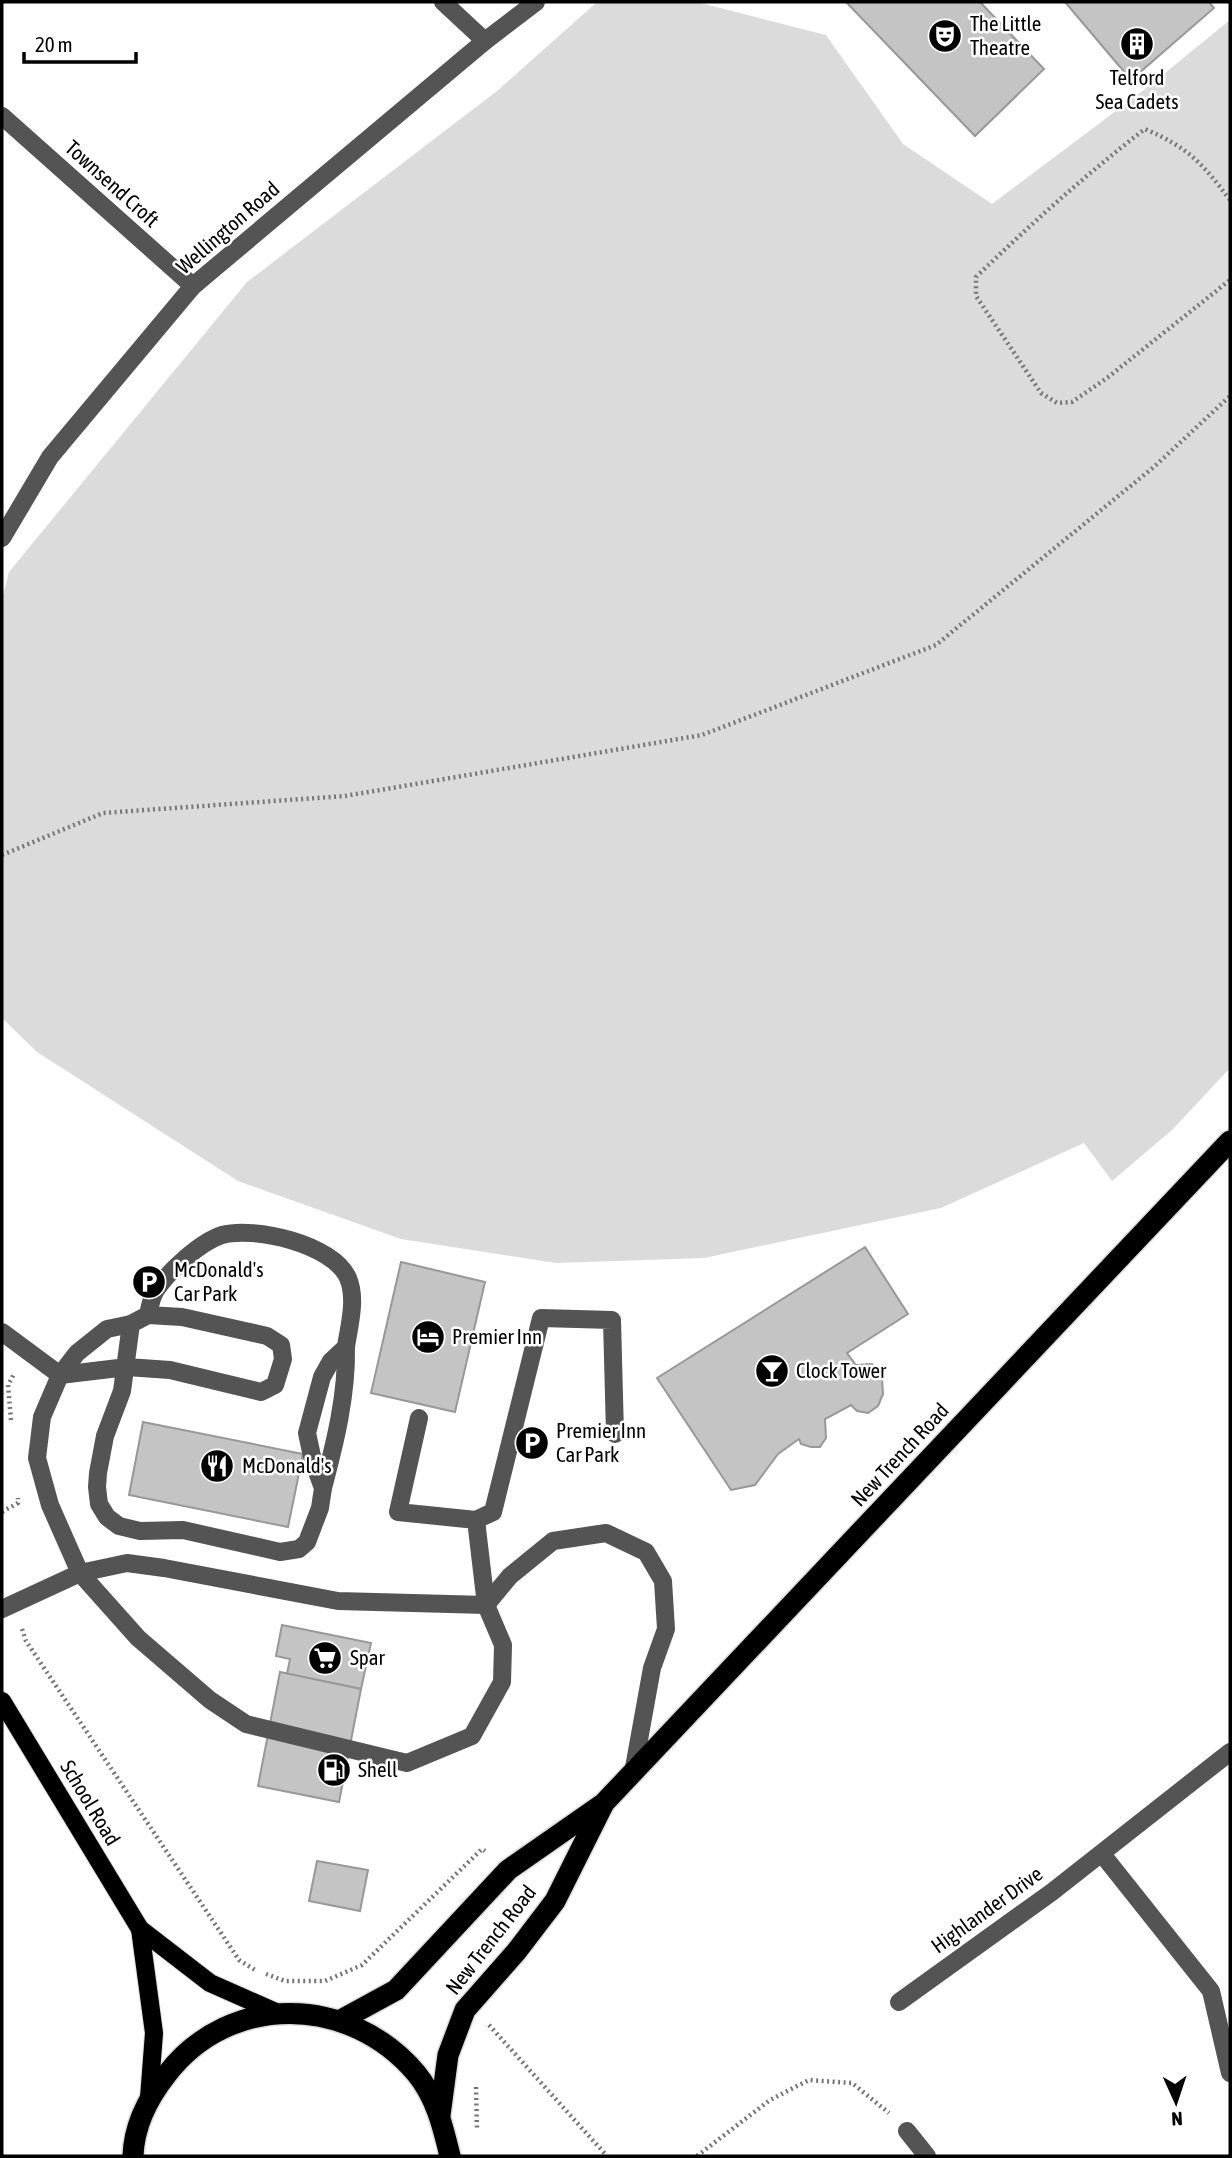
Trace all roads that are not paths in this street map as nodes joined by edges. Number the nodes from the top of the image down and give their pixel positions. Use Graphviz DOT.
graph roads {
  1 [pos="443,2"];
  2 [pos="536,2"];
  3 [pos="485,41"];
  4 [pos="2,116"];
  5 [pos="193,286"];
  6 [pos="2,538"];
  7 [pos="1230,1141"];
  8 [pos="148,1315"];
  9 [pos="131,1324"];
  10 [pos="2,1332"];
  11 [pos="346,1347"];
  12 [pos="127,1367"];
  13 [pos="60,1375"];
  14 [pos="419,1418"];
  15 [pos="615,1434"];
  16 [pos="323,1488"];
  17 [pos="477,1520"];
  18 [pos="80,1573"];
  19 [pos="486,1605"];
  20 [pos="2,1609"];
  21 [pos="2,1701"];
  22 [pos="1230,1752"];
  23 [pos="633,1773"];
  24 [pos="604,1803"];
  25 [pos="1102,1854"];
  26 [pos="140,1929"];
  27 [pos="899,2002"];
  28 [pos="278,2012"];
  29 [pos="341,2020"];
  30 [pos="1230,2073"];
  31 [pos="149,2098"];
  32 [pos="440,2115"];
  33 [pos="907,2131"];
  34 [pos="133,2156"];
  35 [pos="450,2156"];
  36 [pos="927,2156"];
  1 -- 3 [label="street"];
  2 -- 3 [label="street, Wellington Road"];
  3 -- 5 [label="street, Wellington Road"];
  4 -- 5 [label="street, Townsend Croft"];
  5 -- 6 [label="street, Wellington Road"];
  7 -- 23 [label="highway, New Trench Road"];
  8 -- 9 [label="street"];
  8 -- 11 [label="street"];
  8 -- 12 [label="street"];
  9 -- 12 [label="street"];
  9 -- 13 [label="street"];
  10 -- 13 [label="street"];
  11 -- 16 [label="street"];
  11 -- 16 [label="street"];
  12 -- 13 [label="street"];
  12 -- 16 [label="street"];
  13 -- 18 [label="street"];
  14 -- 17 [label="street"];
  15 -- 17 [label="street"];
  17 -- 19 [label="street"];
  18 -- 19 [label="street"];
  18 -- 19 [label="street"];
  18 -- 20 [label="street"];
  19 -- 23 [label="street"];
  21 -- 26 [label="main road, School Road"];
  22 -- 25 [label="street, Highlander Drive"];
  23 -- 24 [label="highway, New Trench Road"];
  24 -- 29 [label="highway, New Trench Road"];
  24 -- 32 [label="highway, New Trench Road"];
  25 -- 27 [label="street, Highlander Drive"];
  25 -- 30 [label="street"];
  26 -- 28 [label="main road, School Road"];
  26 -- 31 [label="main road, School Road"];
  28 -- 29 [label="highway"];
  28 -- 31 [label="highway"];
  29 -- 32 [label="highway"];
  31 -- 34 [label="highway"];
  32 -- 35 [label="highway"];
  33 -- 36 [label="street"];
}
